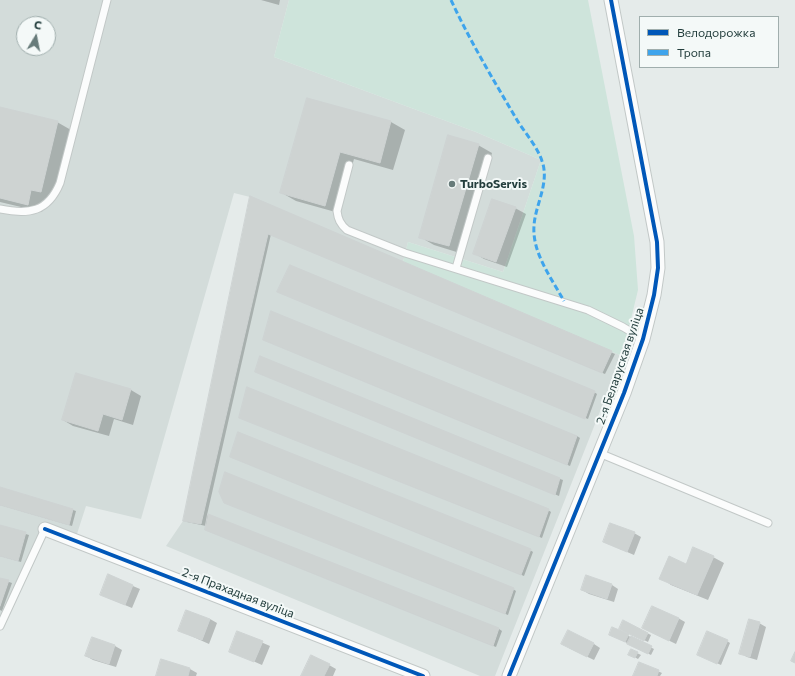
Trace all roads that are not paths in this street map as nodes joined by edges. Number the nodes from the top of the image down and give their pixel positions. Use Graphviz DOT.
graph roads {
  1 [pos="107,0"];
  2 [pos="611,0"];
  3 [pos="488,158"];
  4 [pos="349,165"];
  5 [pos="0,209"];
  6 [pos="456,268"];
  7 [pos="643,339"];
  8 [pos="599,453"];
  9 [pos="768,523"];
  10 [pos="45,529"];
  11 [pos="0,626"];
  12 [pos="424,676"];
  13 [pos="509,676"];
  1 -- 5 [label="lane"];
  2 -- 7 [label="street, 2-я Беларуская вуліца"];
  3 -- 6 [label="lane"];
  4 -- 6 [label="lane"];
  6 -- 7 [label="lane"];
  7 -- 8 [label="street, 2-я Беларуская вуліца"];
  8 -- 9 [label="lane"];
  8 -- 13 [label="street, 2-я Беларуская вуліца"];
  10 -- 11 [label="lane"];
  10 -- 12 [label="street, 2-я Прахадная вуліца"];
}
